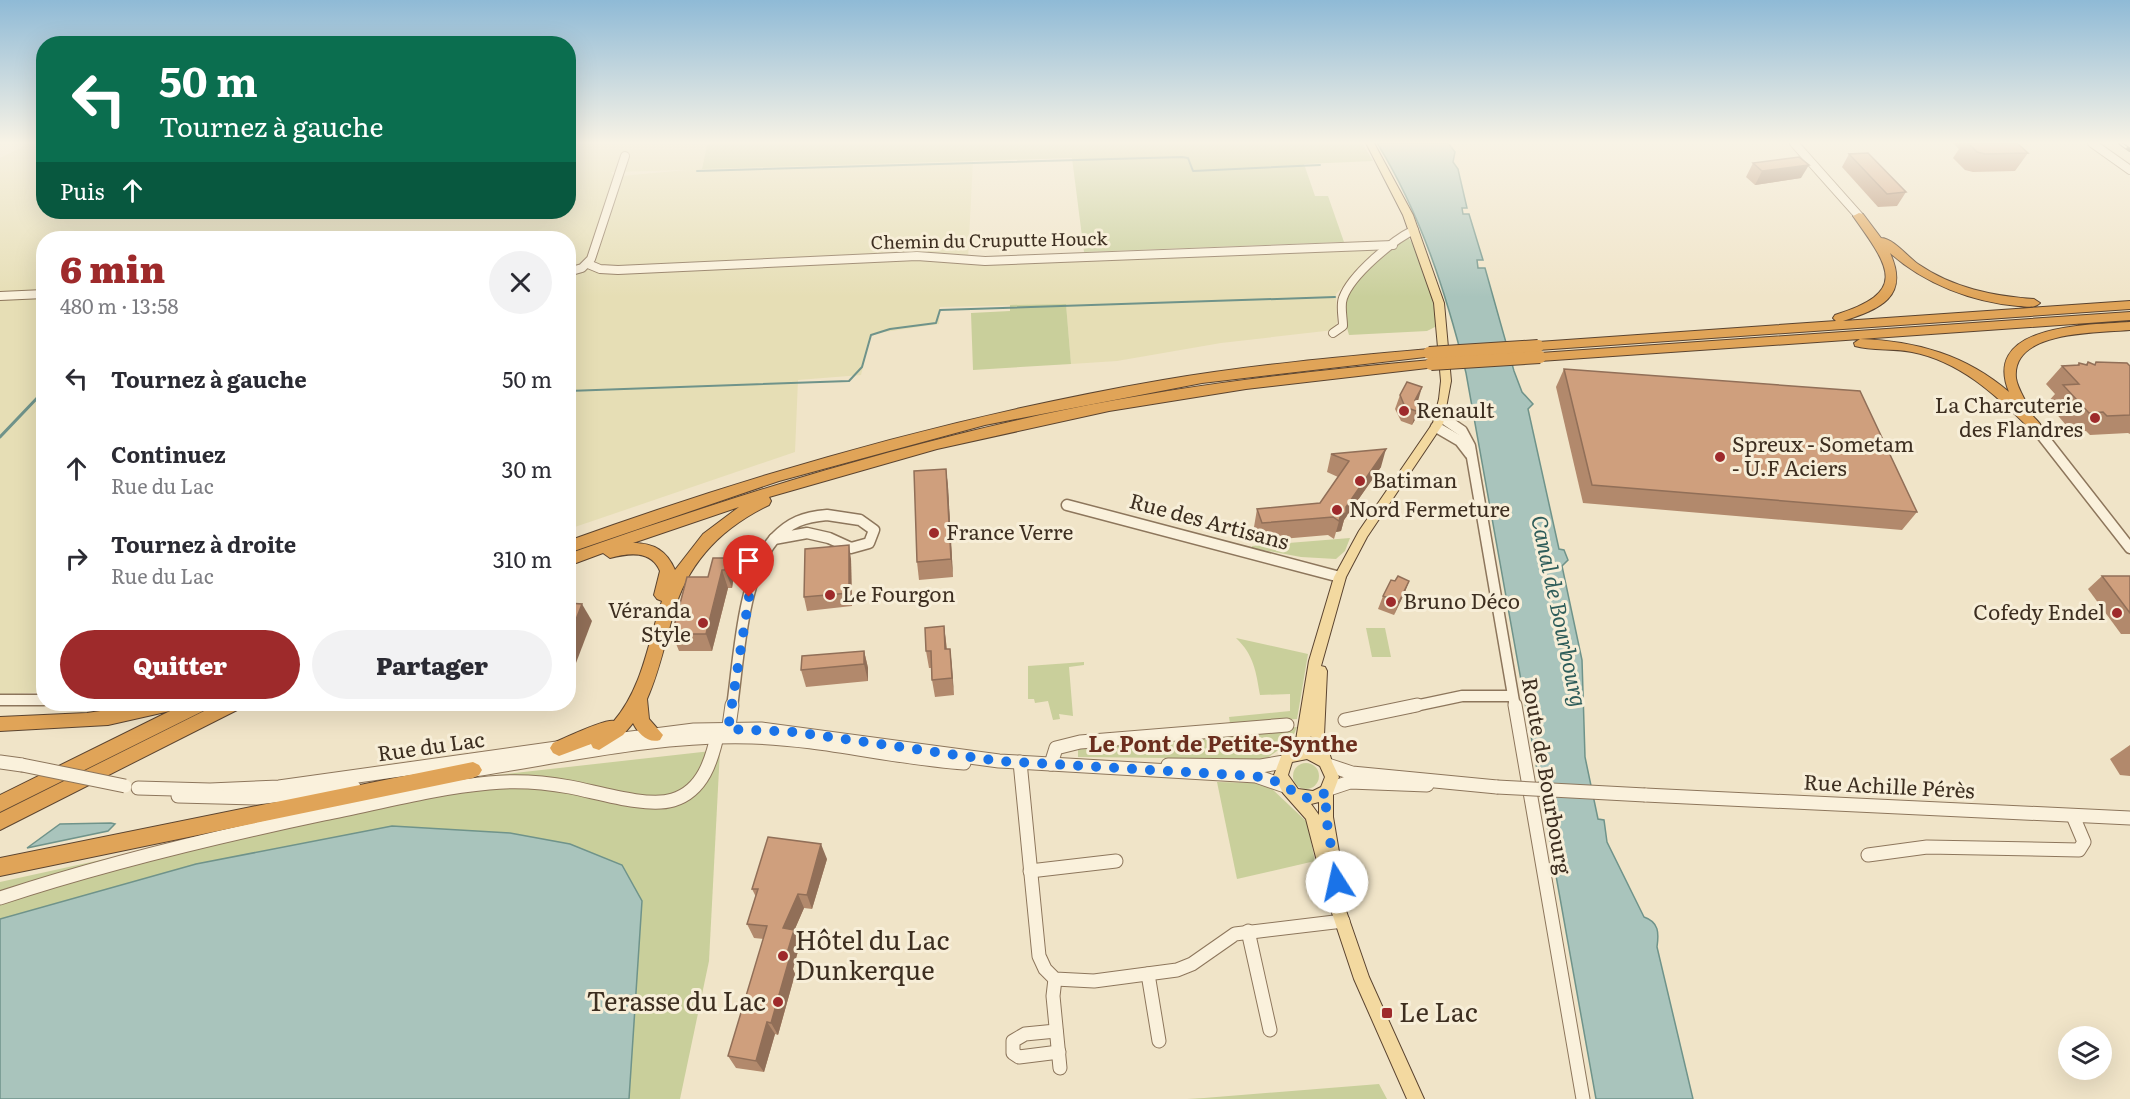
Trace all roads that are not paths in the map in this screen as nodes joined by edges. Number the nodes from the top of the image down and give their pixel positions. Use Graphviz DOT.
graph roads {
  1 [pos="612,194"];
  2 [pos="1396,194"];
  3 [pos="1840,194"];
  4 [pos="1859,216"];
  5 [pos="1415,233"];
  6 [pos="1393,245"];
  7 [pos="588,264"];
  8 [pos="576,269"];
  9 [pos="36,294"];
  10 [pos="0,296"];
  11 [pos="2130,305"];
  12 [pos="2097,307"];
  13 [pos="2130,316"];
  14 [pos="2130,326"];
  15 [pos="1333,333"];
  16 [pos="1718,333"];
  17 [pos="1681,347"];
  18 [pos="1539,351"];
  19 [pos="1430,359"];
  20 [pos="1438,422"];
  21 [pos="2033,424"];
  22 [pos="918,449"];
  23 [pos="1067,505"];
  24 [pos="773,539"];
  25 [pos="576,544"];
  26 [pos="2130,548"];
  27 [pos="576,557"];
  28 [pos="576,563"];
  29 [pos="1341,577"];
  30 [pos="1333,599"];
  31 [pos="642,690"];
  32 [pos="1512,696"];
  33 [pos="0,700"];
  34 [pos="36,700"];
  35 [pos="146,711"];
  36 [pos="187,711"];
  37 [pos="219,711"];
  38 [pos="1345,720"];
  39 [pos="0,724"];
  40 [pos="1287,725"];
  41 [pos="723,733"];
  42 [pos="654,735"];
  43 [pos="599,743"];
  44 [pos="562,752"];
  45 [pos="1289,758"];
  46 [pos="0,762"];
  47 [pos="1020,762"];
  48 [pos="1051,764"];
  49 [pos="1326,764"];
  50 [pos="1111,766"];
  51 [pos="473,770"];
  52 [pos="1497,787"];
  53 [pos="138,788"];
  54 [pos="1289,790"];
  55 [pos="1328,791"];
  56 [pos="0,804"];
  57 [pos="2073,816"];
  58 [pos="2130,818"];
  59 [pos="0,822"];
  60 [pos="1868,855"];
  61 [pos="1116,861"];
  62 [pos="0,867"];
  63 [pos="1030,871"];
  64 [pos="0,898"];
  65 [pos="1343,921"];
  66 [pos="1248,931"];
  67 [pos="1148,974"];
  68 [pos="1055,979"];
  69 [pos="1270,1030"];
  70 [pos="1056,1031"];
  71 [pos="1159,1041"];
  72 [pos="1059,1052"];
  73 [pos="1060,1068"];
  74 [pos="1416,1099"];
  75 [pos="1583,1099"];
  1 -- 7 [label="street"];
  2 -- 5 [label="main road"];
  3 -- 4 [label="street"];
  4 -- 12 [label="highway"];
  4 -- 16 [label="highway"];
  5 -- 6 [label="street"];
  5 -- 20 [label="main road"];
  6 -- 7 [label="street, Chemin du Cruputte Houck"];
  6 -- 15 [label="street"];
  7 -- 8 [label="street"];
  9 -- 10 [label="street"];
  11 -- 12 [label="highway"];
  12 -- 16 [label="highway"];
  13 -- 17 [label="highway"];
  14 -- 21 [label="highway"];
  16 -- 18 [label="highway"];
  17 -- 18 [label="highway"];
  17 -- 21 [label="highway"];
  18 -- 19 [label="highway, bridge"];
  19 -- 22 [label="highway"];
  19 -- 25 [label="highway"];
  20 -- 29 [label="main road"];
  20 -- 32 [label="street, Route de Bourbourg"];
  21 -- 26 [label="street"];
  22 -- 27 [label="highway"];
  22 -- 31 [label="highway"];
  23 -- 29 [label="street, Rue des Artisans"];
  24 -- 24 [label="street"];
  24 -- 41 [label="street"];
  28 -- 44 [label="highway"];
  29 -- 30 [label="main road"];
  30 -- 45 [label="main road"];
  30 -- 49 [label="main road"];
  31 -- 42 [label="highway"];
  31 -- 43 [label="highway"];
  32 -- 38 [label="street"];
  32 -- 75 [label="street, Route de Bourbourg"];
  33 -- 34 [label="street"];
  35 -- 39 [label="highway"];
  36 -- 56 [label="highway"];
  37 -- 59 [label="highway"];
  40 -- 48 [label="street"];
  41 -- 42 [label="street, Rue du Lac"];
  41 -- 44 [label="street, Rue du Lac"];
  41 -- 47 [label="street, Rue du Lac"];
  41 -- 64 [label="street"];
  42 -- 43 [label="street, Rue du Lac"];
  43 -- 44 [label="street, Rue du Lac"];
  44 -- 51 [label="street, Rue du Lac"];
  44 -- 53 [label="street, Rue du Lac"];
  45 -- 49 [label="main road"];
  45 -- 50 [label="street, Rue du Lac"];
  45 -- 54 [label="main road"];
  46 -- 53 [label="street, Rue du Lac, bridge"];
  47 -- 48 [label="street, Rue du Lac"];
  47 -- 63 [label="street"];
  48 -- 50 [label="street, Rue du Lac"];
  49 -- 52 [label="street"];
  49 -- 55 [label="main road"];
  50 -- 54 [label="street, Rue du Lac"];
  51 -- 53 [label="street, Rue du Lac"];
  51 -- 62 [label="highway"];
  52 -- 55 [label="street"];
  52 -- 57 [label="street, Rue Achille Pérès, bridge"];
  54 -- 55 [label="main road"];
  54 -- 65 [label="main road"];
  55 -- 65 [label="main road"];
  57 -- 58 [label="street, Rue Achille Pérès"];
  57 -- 60 [label="street"];
  61 -- 63 [label="street"];
  63 -- 68 [label="street"];
  65 -- 66 [label="street"];
  65 -- 74 [label="main road"];
  66 -- 67 [label="street"];
  66 -- 69 [label="street"];
  67 -- 68 [label="street"];
  67 -- 71 [label="street"];
  68 -- 70 [label="street"];
  70 -- 72 [label="street"];
  70 -- 72 [label="street"];
  72 -- 73 [label="street"];
}
